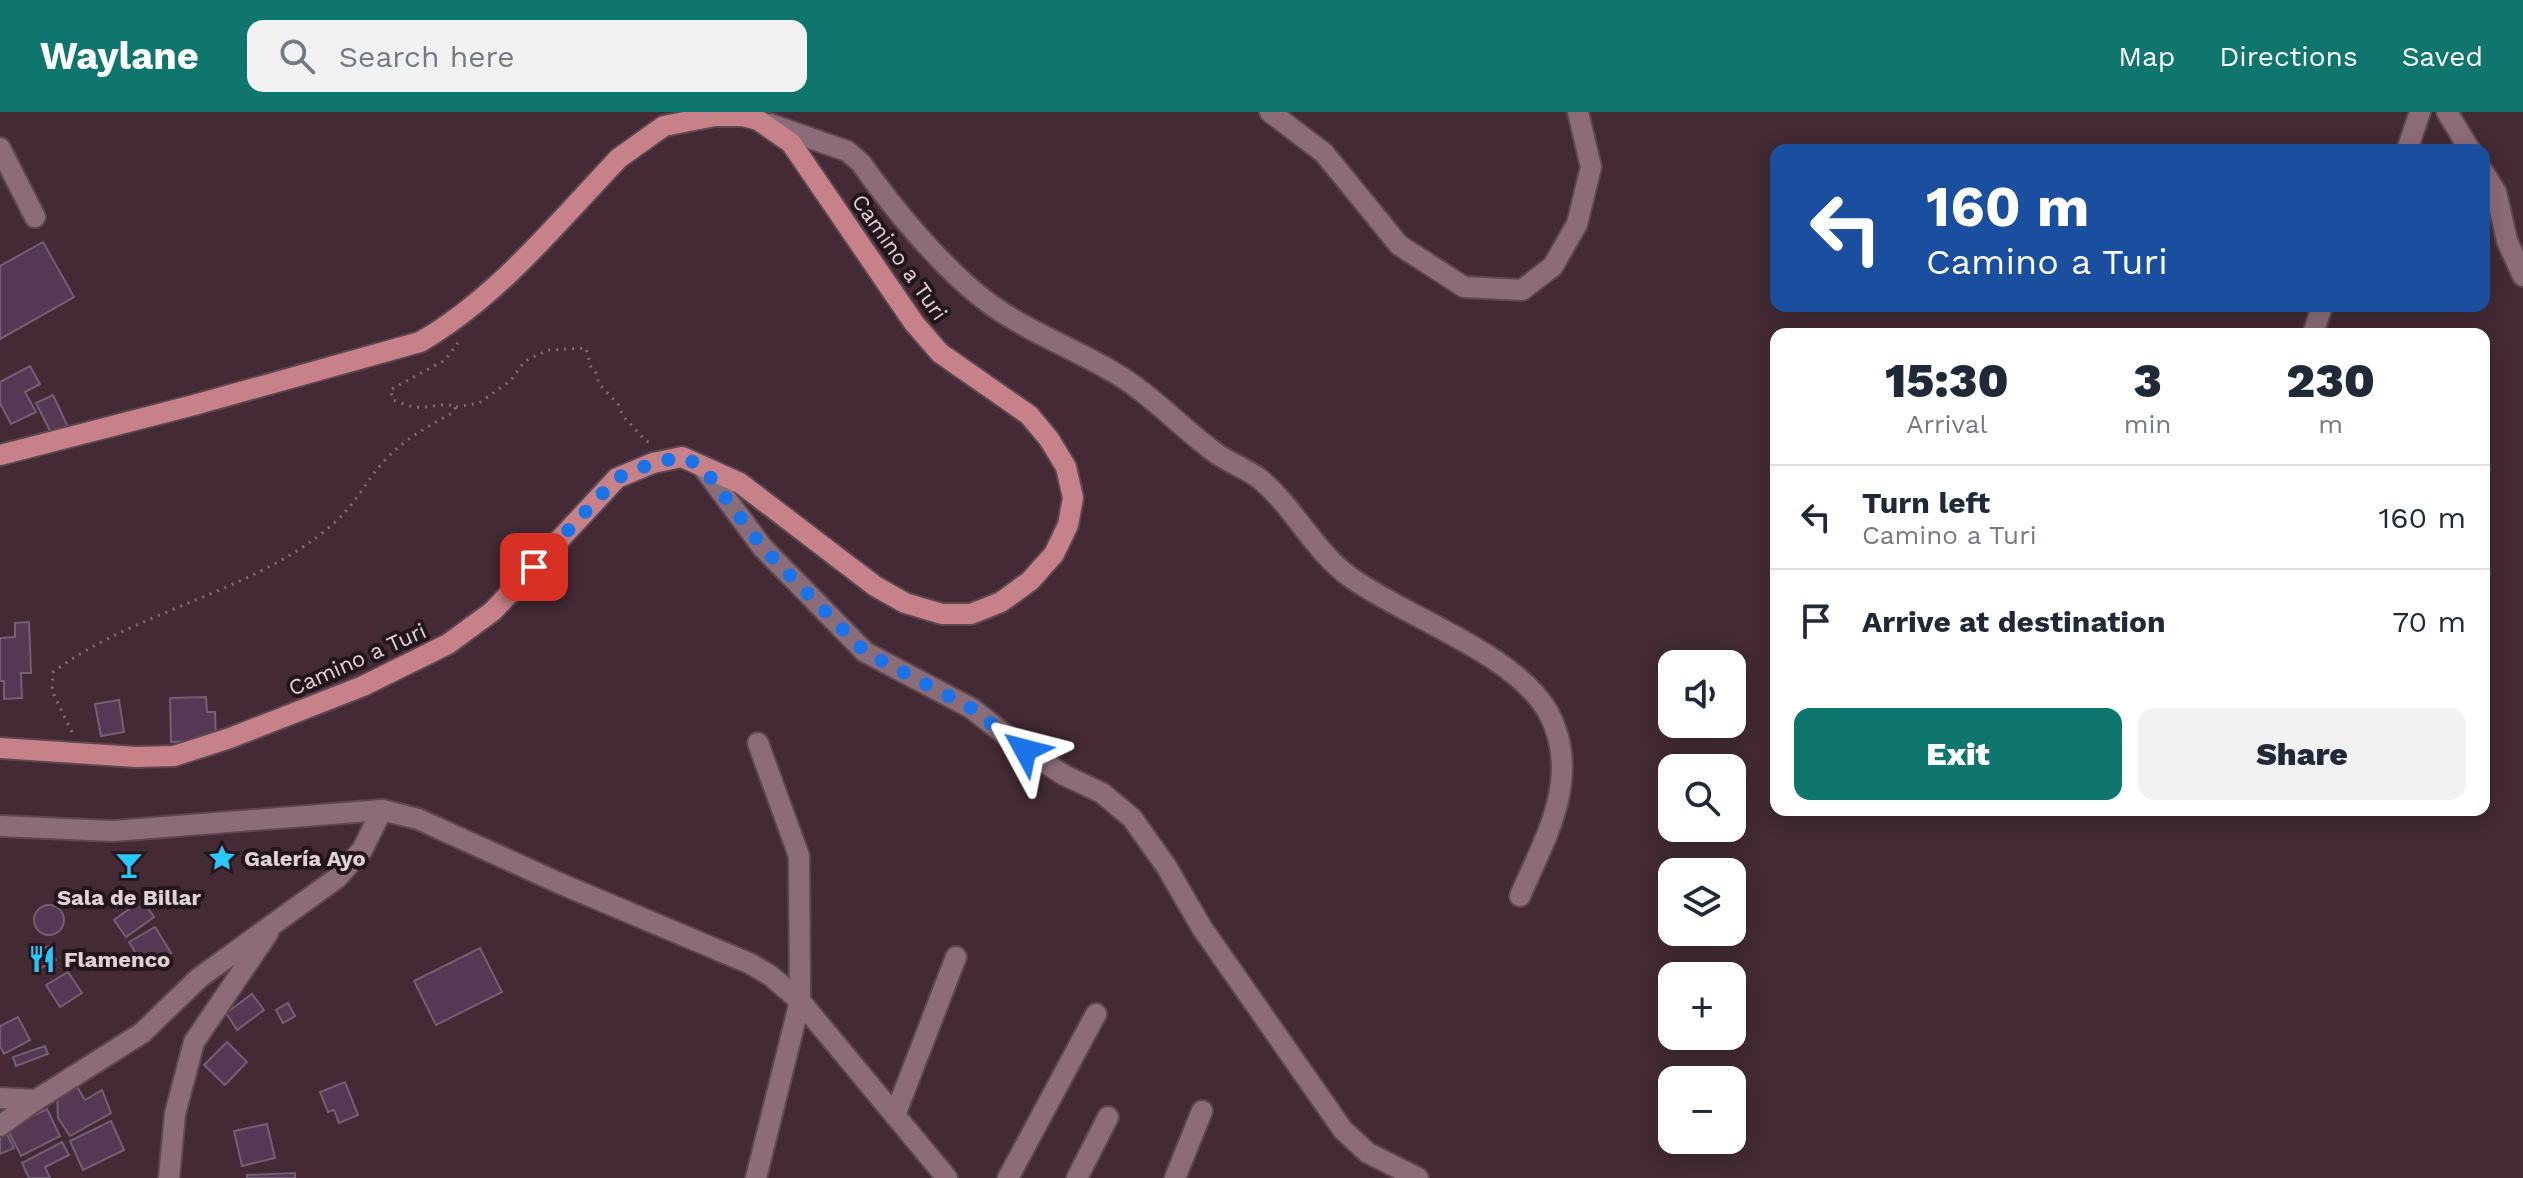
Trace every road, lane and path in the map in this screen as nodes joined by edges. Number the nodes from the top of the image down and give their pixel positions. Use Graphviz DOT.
graph roads {
  1 [pos="1270,112"];
  2 [pos="1578,112"];
  3 [pos="2420,112"];
  4 [pos="2447,112"];
  5 [pos="758,120"];
  6 [pos="2409,144"];
  7 [pos="2466,144"];
  8 [pos="0,148"];
  9 [pos="2490,182"];
  10 [pos="35,217"];
  11 [pos="2523,276"];
  12 [pos="463,335"];
  13 [pos="456,407"];
  14 [pos="654,444"];
  15 [pos="0,455"];
  16 [pos="702,466"];
  17 [pos="758,743"];
  18 [pos="0,748"];
  19 [pos="84,752"];
  20 [pos="382,810"];
  21 [pos="0,826"];
  22 [pos="1520,896"];
  23 [pos="277,920"];
  24 [pos="956,957"];
  25 [pos="800,1001"];
  26 [pos="1096,1014"];
  27 [pos="0,1098"];
  28 [pos="36,1100"];
  29 [pos="1202,1111"];
  30 [pos="895,1115"];
  31 [pos="1108,1117"];
  32 [pos="0,1126"];
  33 [pos="169,1178"];
  34 [pos="756,1178"];
  35 [pos="947,1178"];
  36 [pos="1008,1178"];
  37 [pos="1077,1178"];
  38 [pos="1175,1178"];
  39 [pos="1418,1178"];
  1 -- 2 [label="street"];
  3 -- 6 [label="street"];
  4 -- 7 [label="street"];
  5 -- 15 [label="main road, Camino a Turi"];
  5 -- 16 [label="main road, Camino a Turi"];
  5 -- 22 [label="street"];
  8 -- 10 [label="street"];
  9 -- 11 [label="street"];
  12 -- 13 [label="path"];
  13 -- 14 [label="path"];
  13 -- 19 [label="path"];
  16 -- 19 [label="main road, Camino a Turi"];
  16 -- 39 [label="street"];
  17 -- 25 [label="street"];
  18 -- 19 [label="main road, Camino a Turi"];
  20 -- 21 [label="street"];
  20 -- 23 [label="street"];
  20 -- 25 [label="street"];
  23 -- 28 [label="street"];
  23 -- 33 [label="street"];
  24 -- 30 [label="street"];
  25 -- 30 [label="street"];
  25 -- 34 [label="street"];
  26 -- 36 [label="street"];
  27 -- 28 [label="street"];
  28 -- 32 [label="street"];
  29 -- 38 [label="street"];
  30 -- 35 [label="street"];
  31 -- 37 [label="street"];
}
